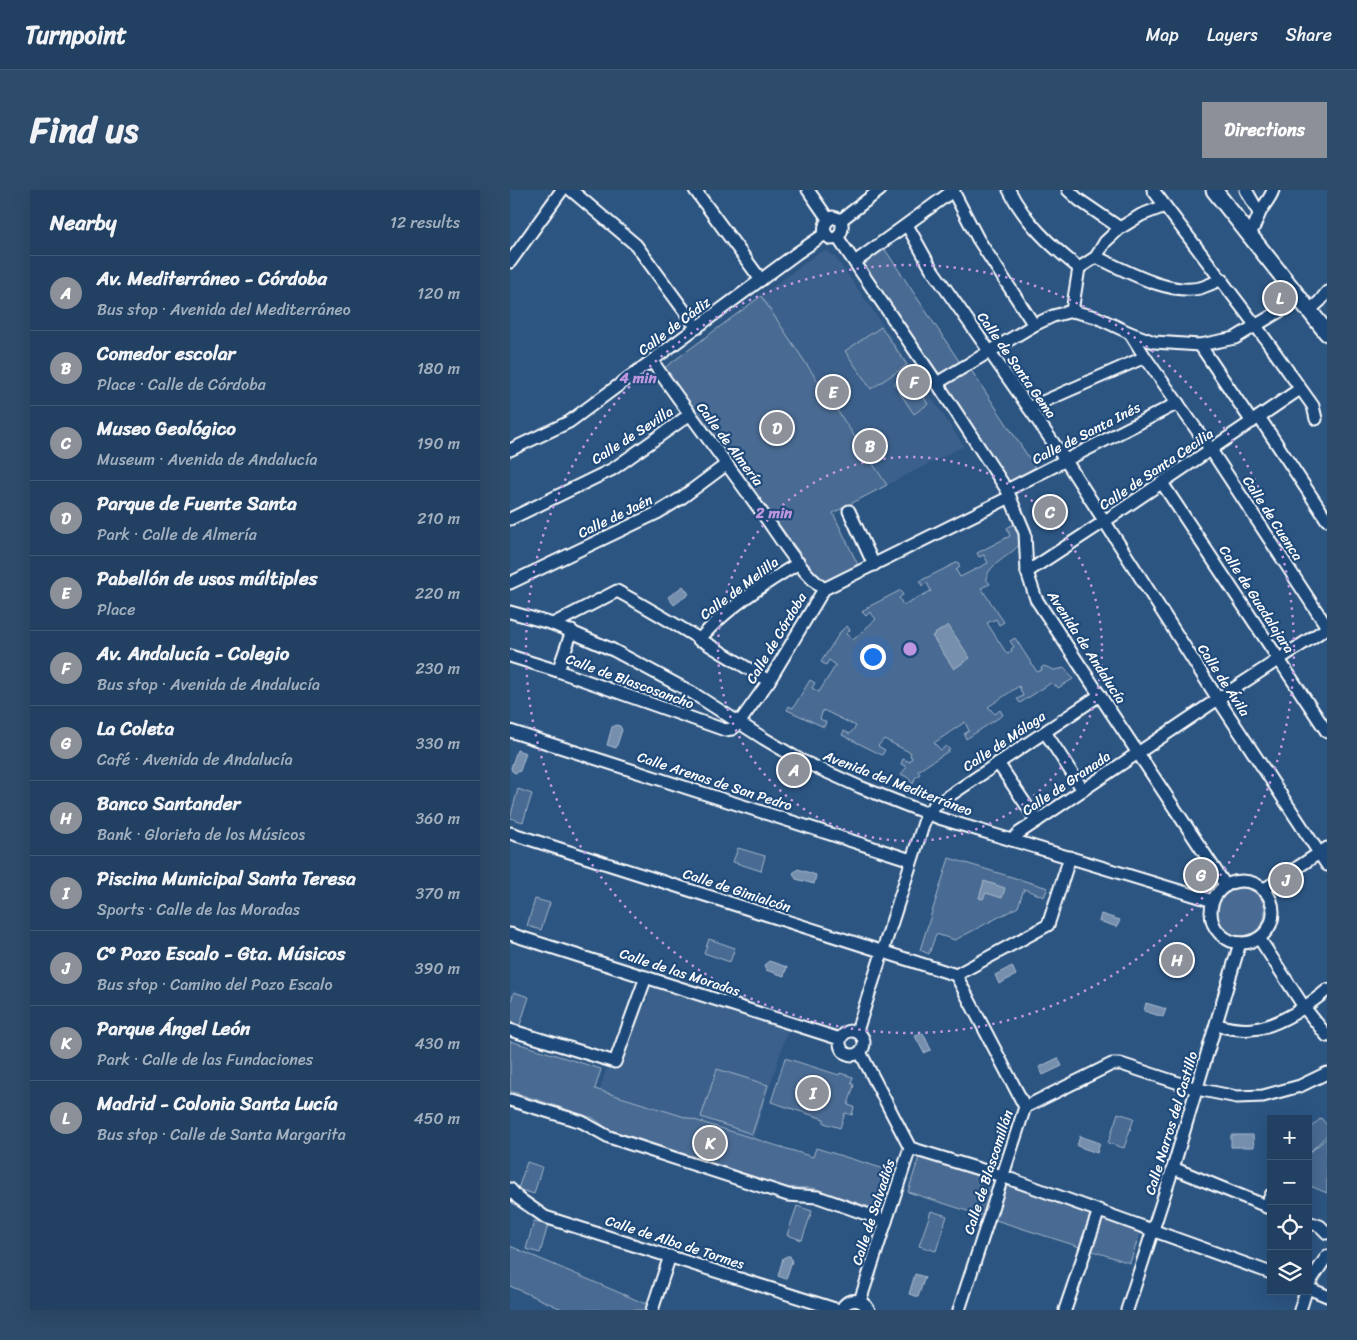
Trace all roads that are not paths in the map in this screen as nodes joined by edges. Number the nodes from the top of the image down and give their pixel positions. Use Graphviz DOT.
graph roads {
  1 [pos="562,190"];
  2 [pos="571,190"];
  3 [pos="695,190"];
  4 [pos="808,190"];
  5 [pos="880,190"];
  6 [pos="954,190"];
  7 [pos="1009,190"];
  8 [pos="1068,190"];
  9 [pos="1153,190"];
  10 [pos="1214,190"];
  11 [pos="1246,190"];
  12 [pos="1273,190"];
  13 [pos="1165,206"];
  14 [pos="1259,213"];
  15 [pos="828,219"];
  16 [pos="841,220"];
  17 [pos="1240,221"];
  18 [pos="907,225"];
  19 [pos="1120,228"];
  20 [pos="825,234"];
  21 [pos="1250,234"];
  22 [pos="838,238"];
  23 [pos="1096,257"];
  24 [pos="510,262"];
  25 [pos="855,262"];
  26 [pos="1079,268"];
  27 [pos="1222,279"];
  28 [pos="761,280"];
  29 [pos="1327,292"];
  30 [pos="1301,304"];
  31 [pos="1072,311"];
  32 [pos="1034,325"];
  33 [pos="1256,326"];
  34 [pos="697,328"];
  35 [pos="1130,333"];
  36 [pos="1327,333"];
  37 [pos="1200,346"];
  38 [pos="988,351"];
  39 [pos="1145,357"];
  40 [pos="652,361"];
  41 [pos="937,383"];
  42 [pos="1300,389"];
  43 [pos="1178,403"];
  44 [pos="1029,408"];
  45 [pos="690,415"];
  46 [pos="1316,419"];
  47 [pos="1256,420"];
  48 [pos="510,450"];
  49 [pos="1211,450"];
  50 [pos="1066,461"];
  51 [pos="728,464"];
  52 [pos="1162,483"];
  53 [pos="1009,494"];
  54 [pos="848,511"];
  55 [pos="510,519"];
  56 [pos="1327,520"];
  57 [pos="1105,521"];
  58 [pos="798,562"];
  59 [pos="874,565"];
  60 [pos="1027,572"];
  61 [pos="510,583"];
  62 [pos="824,589"];
  63 [pos="510,612"];
  64 [pos="553,624"];
  65 [pos="1327,627"];
  66 [pos="572,632"];
  67 [pos="699,640"];
  68 [pos="510,656"];
  69 [pos="1279,660"];
  70 [pos="558,671"];
  71 [pos="769,681"];
  72 [pos="1100,695"];
  73 [pos="1218,699"];
  74 [pos="739,723"];
  75 [pos="510,731"];
  76 [pos="1045,732"];
  77 [pos="1327,732"];
  78 [pos="1138,753"];
  79 [pos="998,763"];
  80 [pos="1083,790"];
  81 [pos="926,813"];
  82 [pos="1037,821"];
  83 [pos="510,833"];
  84 [pos="1012,840"];
  85 [pos="1323,851"];
  86 [pos="1070,857"];
  87 [pos="911,860"];
  88 [pos="1327,865"];
  89 [pos="1226,886"];
  90 [pos="1263,890"];
  91 [pos="1213,901"];
  92 [pos="510,934"];
  93 [pos="1259,938"];
  94 [pos="1240,943"];
  95 [pos="882,952"];
  96 [pos="956,975"];
  97 [pos="646,977"];
  98 [pos="1327,990"];
  99 [pos="1304,1007"];
  100 [pos="1217,1025"];
  101 [pos="510,1030"];
  102 [pos="856,1031"];
  103 [pos="1327,1036"];
  104 [pos="840,1039"];
  105 [pos="860,1052"];
  106 [pos="1327,1073"];
  107 [pos="1197,1089"];
  108 [pos="510,1100"];
  109 [pos="1024,1106"];
  110 [pos="910,1148"];
  111 [pos="1173,1168"];
  112 [pos="1002,1176"];
  113 [pos="510,1189"];
  114 [pos="1267,1208"];
  115 [pos="1099,1210"];
  116 [pos="886,1221"];
  117 [pos="1312,1223"];
  118 [pos="1154,1230"];
  119 [pos="1327,1233"];
  120 [pos="670,1256"];
  121 [pos="1327,1256"];
  122 [pos="1267,1272"];
  123 [pos="1312,1280"];
  124 [pos="1312,1288"];
  125 [pos="1305,1295"];
  126 [pos="1327,1296"];
  127 [pos="864,1306"];
  128 [pos="652,1310"];
  129 [pos="840,1310"];
  130 [pos="960,1310"];
  131 [pos="1065,1310"];
  132 [pos="1127,1310"];
  133 [pos="1300,1310"];
  1 -- 24 [label="street"];
  2 -- 34 [label="street"];
  3 -- 28 [label="street"];
  4 -- 15 [label="street"];
  5 -- 16 [label="street"];
  6 -- 18 [label="street"];
  6 -- 32 [label="street"];
  7 -- 26 [label="street"];
  8 -- 19 [label="street"];
  9 -- 13 [label="street"];
  10 -- 17 [label="main road"];
  11 -- 14 [label="street"];
  12 -- 14 [label="street"];
  13 -- 19 [label="street"];
  13 -- 27 [label="street"];
  14 -- 17 [label="street"];
  14 -- 21 [label="street"];
  15 -- 16 [label="street"];
  15 -- 20 [label="street"];
  16 -- 22 [label="street"];
  17 -- 21 [label="main road"];
  18 -- 25 [label="street"];
  18 -- 38 [label="street, Calle de Santa Gema"];
  19 -- 23 [label="street"];
  20 -- 22 [label="street"];
  20 -- 28 [label="street, Calle de Cádiz"];
  21 -- 30 [label="main road"];
  22 -- 25 [label="street, Avenida de Andalucía"];
  23 -- 26 [label="street"];
  23 -- 27 [label="street"];
  25 -- 41 [label="street, Avenida de Andalucía"];
  26 -- 31 [label="street"];
  27 -- 33 [label="street"];
  28 -- 34 [label="street, Calle de Cádiz"];
  29 -- 30 [label="street"];
  30 -- 33 [label="street"];
  30 -- 36 [label="main road"];
  31 -- 32 [label="street"];
  31 -- 35 [label="street"];
  32 -- 38 [label="street"];
  33 -- 37 [label="street"];
  33 -- 42 [label="street"];
  34 -- 40 [label="street, Calle de Cádiz"];
  35 -- 37 [label="street"];
  35 -- 39 [label="street, Calle de Cuenca"];
  37 -- 47 [label="street"];
  38 -- 41 [label="street"];
  38 -- 44 [label="street, Calle de Santa Gema"];
  39 -- 43 [label="street, Calle de Cuenca"];
  39 -- 44 [label="street"];
  40 -- 45 [label="street, Calle de Almería"];
  40 -- 48 [label="street, Calle de Cádiz"];
  41 -- 53 [label="street, Avenida de Andalucía"];
  42 -- 46 [label="street"];
  42 -- 47 [label="street, Calle de Santa Cecilia"];
  43 -- 49 [label="street, Calle de Cuenca"];
  43 -- 50 [label="street, Calle de Santa Inés"];
  44 -- 50 [label="street, Calle de Santa Gema"];
  45 -- 51 [label="street, Calle de Almería"];
  45 -- 55 [label="street, Calle de Sevilla"];
  47 -- 49 [label="street, Calle de Santa Cecilia"];
  47 -- 56 [label="street"];
  49 -- 52 [label="street, Calle de Santa Cecilia"];
  49 -- 65 [label="street, Calle de Cuenca"];
  50 -- 53 [label="street, Calle de Santa Inés"];
  50 -- 57 [label="street, Calle de Santa Gema"];
  51 -- 58 [label="street, Calle de Almería"];
  51 -- 61 [label="street, Calle de Jaén"];
  52 -- 57 [label="street, Calle de Santa Cecilia"];
  52 -- 69 [label="street, Calle de Guadalajara"];
  53 -- 59 [label="street, Calle de Córdoba"];
  53 -- 60 [label="street, Avenida de Andalucía"];
  54 -- 59 [label="street"];
  57 -- 60 [label="street, Calle de Santa Cecilia"];
  57 -- 73 [label="street, Calle de Ávila"];
  58 -- 62 [label="street, Calle de Almería"];
  58 -- 67 [label="street, Calle de Melilla"];
  59 -- 62 [label="street, Calle de Córdoba"];
  60 -- 72 [label="street, Avenida de Andalucía"];
  62 -- 71 [label="street, Calle de Córdoba"];
  63 -- 64 [label="street, Avenida del Mediterráneo"];
  64 -- 66 [label="street, Avenida del Mediterráneo"];
  64 -- 67 [label="street, Calle de Melilla"];
  65 -- 69 [label="street, Calle de Granada"];
  66 -- 70 [label="street"];
  66 -- 74 [label="street, Avenida del Mediterráneo"];
  67 -- 71 [label="street, Calle de Melilla"];
  68 -- 70 [label="street, Calle de Blascosancho"];
  69 -- 73 [label="street, Calle de Granada"];
  69 -- 77 [label="street, Calle de Guadalajara"];
  70 -- 74 [label="street, Calle de Blascosancho"];
  71 -- 74 [label="street, Calle de Córdoba"];
  72 -- 76 [label="street, Calle de Málaga"];
  72 -- 78 [label="street, Avenida de Andalucía"];
  73 -- 78 [label="street, Calle de Granada"];
  73 -- 85 [label="street, Calle de Ávila"];
  74 -- 81 [label="street, Avenida del Mediterráneo"];
  75 -- 87 [label="street, Calle Arenas de San Pedro"];
  76 -- 79 [label="street, Calle de Málaga"];
  76 -- 80 [label="street"];
  78 -- 80 [label="street, Calle de Granada"];
  78 -- 89 [label="street, Avenida de Andalucía"];
  79 -- 81 [label="street, Calle de Málaga"];
  79 -- 82 [label="street"];
  80 -- 82 [label="street, Calle de Granada"];
  81 -- 84 [label="street, Avenida del Mediterráneo"];
  81 -- 87 [label="street"];
  82 -- 84 [label="street, Calle de Granada"];
  83 -- 95 [label="street, Calle de Gimialcón"];
  84 -- 86 [label="street, Avenida del Mediterráneo"];
  85 -- 88 [label="street, Calle de Ávila"];
  85 -- 90 [label="street"];
  86 -- 91 [label="street, Avenida del Mediterráneo"];
  86 -- 96 [label="street"];
  87 -- 95 [label="street"];
  89 -- 90 [label="street"];
  89 -- 91 [label="street"];
  90 -- 93 [label="street"];
  91 -- 94 [label="street"];
  92 -- 97 [label="street, Calle de las Moradas"];
  93 -- 94 [label="street"];
  93 -- 99 [label="street"];
  94 -- 100 [label="street, Calle Narros del Castillo"];
  95 -- 96 [label="street, Calle de Gimialcón"];
  95 -- 102 [label="street"];
  96 -- 109 [label="street"];
  97 -- 101 [label="street"];
  97 -- 104 [label="street, Calle de las Moradas"];
  98 -- 99 [label="street"];
  99 -- 100 [label="street"];
  99 -- 103 [label="street"];
  100 -- 107 [label="street, Calle Narros del Castillo"];
  102 -- 104 [label="street"];
  102 -- 105 [label="street"];
  104 -- 105 [label="street"];
  105 -- 110 [label="street, Calle de Salvadiós"];
  106 -- 107 [label="street, Calle de Blascomillán"];
  107 -- 109 [label="street, Calle de Blascomillán"];
  107 -- 111 [label="street, Calle Narros del Castillo"];
  108 -- 116 [label="street"];
  109 -- 112 [label="street, Calle de Blascomillán"];
  110 -- 112 [label="street"];
  110 -- 116 [label="street, Calle de Salvadiós"];
  111 -- 114 [label="street"];
  111 -- 118 [label="street, Calle Narros del Castillo"];
  112 -- 115 [label="street"];
  112 -- 130 [label="street, Calle de Blascomillán"];
  113 -- 120 [label="street, Calle de Alba de Tormes"];
  115 -- 118 [label="street"];
  115 -- 131 [label="street"];
  116 -- 127 [label="street, Calle de Salvadiós"];
  117 -- 119 [label="street"];
  118 -- 122 [label="street"];
  118 -- 132 [label="street, Calle Narros del Castillo"];
  120 -- 128 [label="street"];
  120 -- 129 [label="street, Calle de Alba de Tormes"];
  121 -- 123 [label="street"];
  124 -- 126 [label="street"];
  125 -- 133 [label="street"];
  127 -- 129 [label="street"];
}
